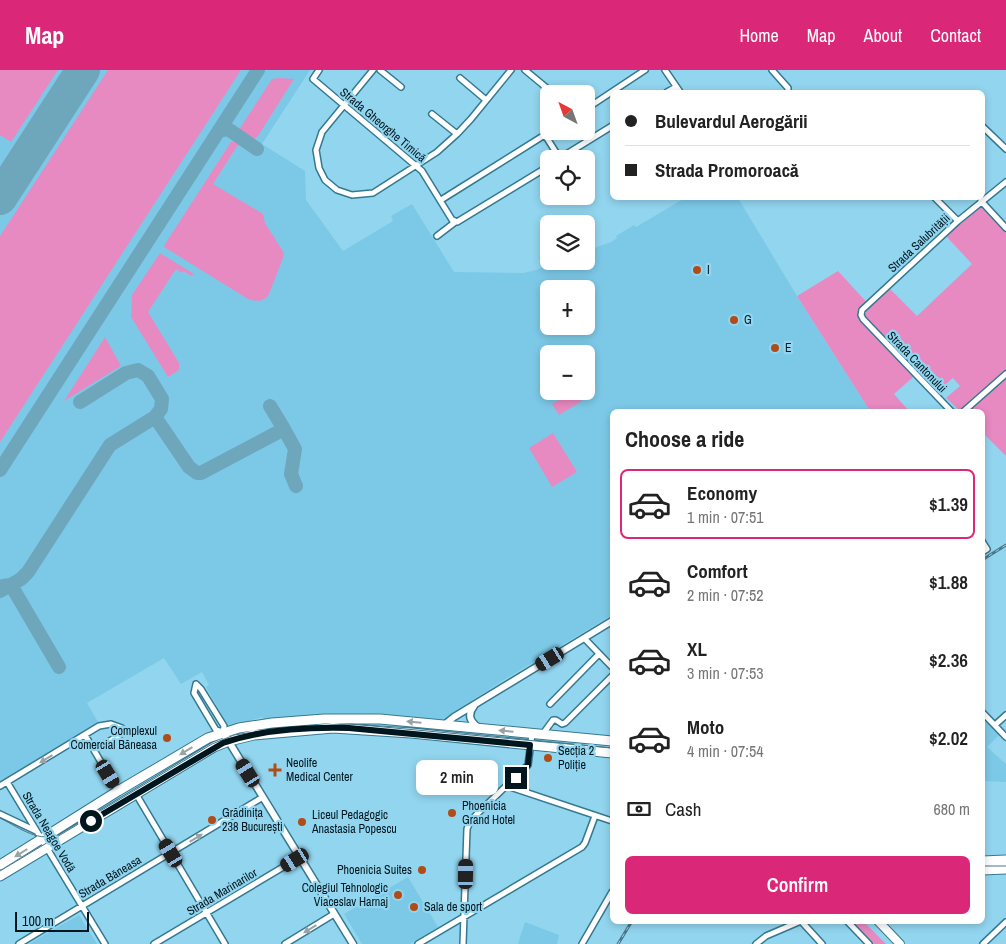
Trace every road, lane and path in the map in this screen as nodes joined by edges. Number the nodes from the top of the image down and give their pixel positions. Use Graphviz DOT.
graph roads {
  1 [pos="319,70"];
  2 [pos="373,70"];
  3 [pos="380,70"];
  4 [pos="511,70"];
  5 [pos="525,70"];
  6 [pos="645,70"];
  7 [pos="666,70"];
  8 [pos="772,70"];
  9 [pos="460,78"];
  10 [pos="543,85"];
  11 [pos="676,87"];
  12 [pos="401,88"];
  13 [pos="615,90"];
  14 [pos="671,90"];
  15 [pos="678,90"];
  16 [pos="788,90"];
  17 [pos="610,93"];
  18 [pos="486,100"];
  19 [pos="595,103"];
  20 [pos="344,105"];
  21 [pos="432,114"];
  22 [pos="610,127"];
  23 [pos="985,129"];
  24 [pos="457,134"];
  25 [pos="540,138"];
  26 [pos="573,150"];
  27 [pos="1006,150"];
  28 [pos="416,166"];
  29 [pos="540,171"];
  30 [pos="1006,182"];
  31 [pos="985,198"];
  32 [pos="441,200"];
  33 [pos="936,200"];
  34 [pos="981,201"];
  35 [pos="453,220"];
  36 [pos="958,221"];
  37 [pos="1006,228"];
  38 [pos="437,236"];
  39 [pos="868,326"];
  40 [pos="1006,374"];
  41 [pos="949,409"];
  42 [pos="966,409"];
  43 [pos="610,622"];
  44 [pos="584,638"];
  45 [pos="599,654"];
  46 [pos="610,665"];
  47 [pos="610,678"];
  48 [pos="477,703"];
  49 [pos="550,704"];
  50 [pos="985,715"];
  51 [pos="1006,715"];
  52 [pos="444,725"];
  53 [pos="995,725"];
  54 [pos="479,728"];
  55 [pos="223,732"];
  56 [pos="532,734"];
  57 [pos="84,735"];
  58 [pos="542,735"];
  59 [pos="1006,737"];
  60 [pos="229,741"];
  61 [pos="610,742"];
  62 [pos="530,745"];
  63 [pos="94,750"];
  64 [pos="610,753"];
  65 [pos="7,782"];
  66 [pos="0,786"];
  67 [pos="508,786"];
  68 [pos="118,792"];
  69 [pos="136,794"];
  70 [pos="263,797"];
  71 [pos="0,814"];
  72 [pos="595,816"];
  73 [pos="610,820"];
  74 [pos="41,840"];
  75 [pos="171,853"];
  76 [pos="300,857"];
  77 [pos="1006,860"];
  78 [pos="985,861"];
  79 [pos="0,865"];
  80 [pos="985,870"];
  81 [pos="1006,870"];
  82 [pos="0,876"];
  83 [pos="610,895"];
  84 [pos="82,906"];
  85 [pos="207,913"];
  86 [pos="334,914"];
  87 [pos="465,917"];
  88 [pos="1006,922"];
  89 [pos="794,924"];
  90 [pos="804,924"];
  91 [pos="850,924"];
  92 [pos="881,924"];
  93 [pos="19,944"];
  94 [pos="105,944"];
  95 [pos="154,944"];
  96 [pos="225,944"];
  97 [pos="285,944"];
  98 [pos="353,944"];
  99 [pos="418,944"];
  100 [pos="463,944"];
  101 [pos="582,944"];
  102 [pos="756,944"];
  103 [pos="822,944"];
  104 [pos="869,944"];
  105 [pos="900,944"];
  106 [pos="983,944"];
  1 -- 20 [label="street, Strada Gheorghe Timică"];
  2 -- 20 [label="street"];
  3 -- 12 [label="street"];
  4 -- 18 [label="street"];
  5 -- 10 [label="street"];
  6 -- 13 [label="street"];
  7 -- 11 [label="street"];
  8 -- 16 [label="street"];
  9 -- 18 [label="street"];
  11 -- 14 [label="street"];
  11 -- 15 [label="street"];
  17 -- 19 [label="street"];
  18 -- 24 [label="street"];
  20 -- 28 [label="street, Strada Gheorghe Timică"];
  20 -- 28 [label="street"];
  21 -- 24 [label="street"];
  22 -- 26 [label="street"];
  23 -- 27 [label="street"];
  24 -- 28 [label="street"];
  25 -- 32 [label="street"];
  28 -- 32 [label="street, Strada Gheorghe Timică"];
  29 -- 35 [label="street"];
  30 -- 31 [label="street, Strada Salubrității"];
  32 -- 35 [label="street, Strada Gheorghe Timică"];
  33 -- 36 [label="street"];
  34 -- 36 [label="street, Strada Salubrității"];
  34 -- 37 [label="street"];
  35 -- 38 [label="street"];
  36 -- 39 [label="street, Strada Salubrității"];
  39 -- 41 [label="street, Strada Cantonului"];
  40 -- 42 [label="street"];
  43 -- 44 [label="street"];
  44 -- 45 [label="street"];
  44 -- 48 [label="street"];
  45 -- 46 [label="street"];
  45 -- 49 [label="street"];
  47 -- 58 [label="street"];
  48 -- 52 [label="street"];
  48 -- 54 [label="street"];
  50 -- 53 [label="street"];
  51 -- 53 [label="street"];
  52 -- 54 [label="main road"];
  52 -- 55 [label="main road, one-way"];
  53 -- 59 [label="street"];
  56 -- 54 [label="main road, one-way"];
  55 -- 55 [label="street"];
  55 -- 60 [label="street"];
  55 -- 68 [label="main road, one-way"];
  56 -- 58 [label="main road"];
  56 -- 62 [label="street"];
  57 -- 63 [label="street"];
  57 -- 63 [label="street"];
  57 -- 65 [label="street, one-way"];
  58 -- 61 [label="main road"];
  60 -- 62 [label="main road"];
  60 -- 69 [label="main road"];
  60 -- 70 [label="street"];
  62 -- 64 [label="main road"];
  62 -- 67 [label="street"];
  63 -- 68 [label="street"];
  65 -- 66 [label="street"];
  65 -- 74 [label="street, Strada Neagoe Vodă"];
  67 -- 72 [label="street"];
  67 -- 87 [label="street"];
  68 -- 74 [label="main road"];
  69 -- 74 [label="main road"];
  69 -- 75 [label="street"];
  75 -- 70 [label="street, Strada Băneasa, one-way"];
  70 -- 76 [label="street"];
  71 -- 74 [label="street"];
  72 -- 73 [label="street"];
  72 -- 87 [label="street"];
  74 -- 79 [label="main road, one-way"];
  74 -- 82 [label="main road"];
  74 -- 84 [label="street, Strada Neagoe Vodă"];
  75 -- 84 [label="street, Strada Băneasa"];
  75 -- 85 [label="street"];
  76 -- 85 [label="street, Strada Marinarilor"];
  76 -- 86 [label="street"];
  77 -- 78 [label="main road"];
  80 -- 81 [label="main road"];
  83 -- 101 [label="street"];
  84 -- 93 [label="street, Strada Băneasa"];
  84 -- 94 [label="street, Strada Neagoe Vodă"];
  85 -- 95 [label="street, Strada Marinarilor"];
  85 -- 96 [label="street"];
  86 -- 97 [label="street, one-way"];
  86 -- 98 [label="street"];
  87 -- 99 [label="street"];
  87 -- 100 [label="street"];
  88 -- 106 [label="street"];
  89 -- 102 [label="street"];
  90 -- 103 [label="street"];
  91 -- 104 [label="street"];
  92 -- 105 [label="main road"];
}
